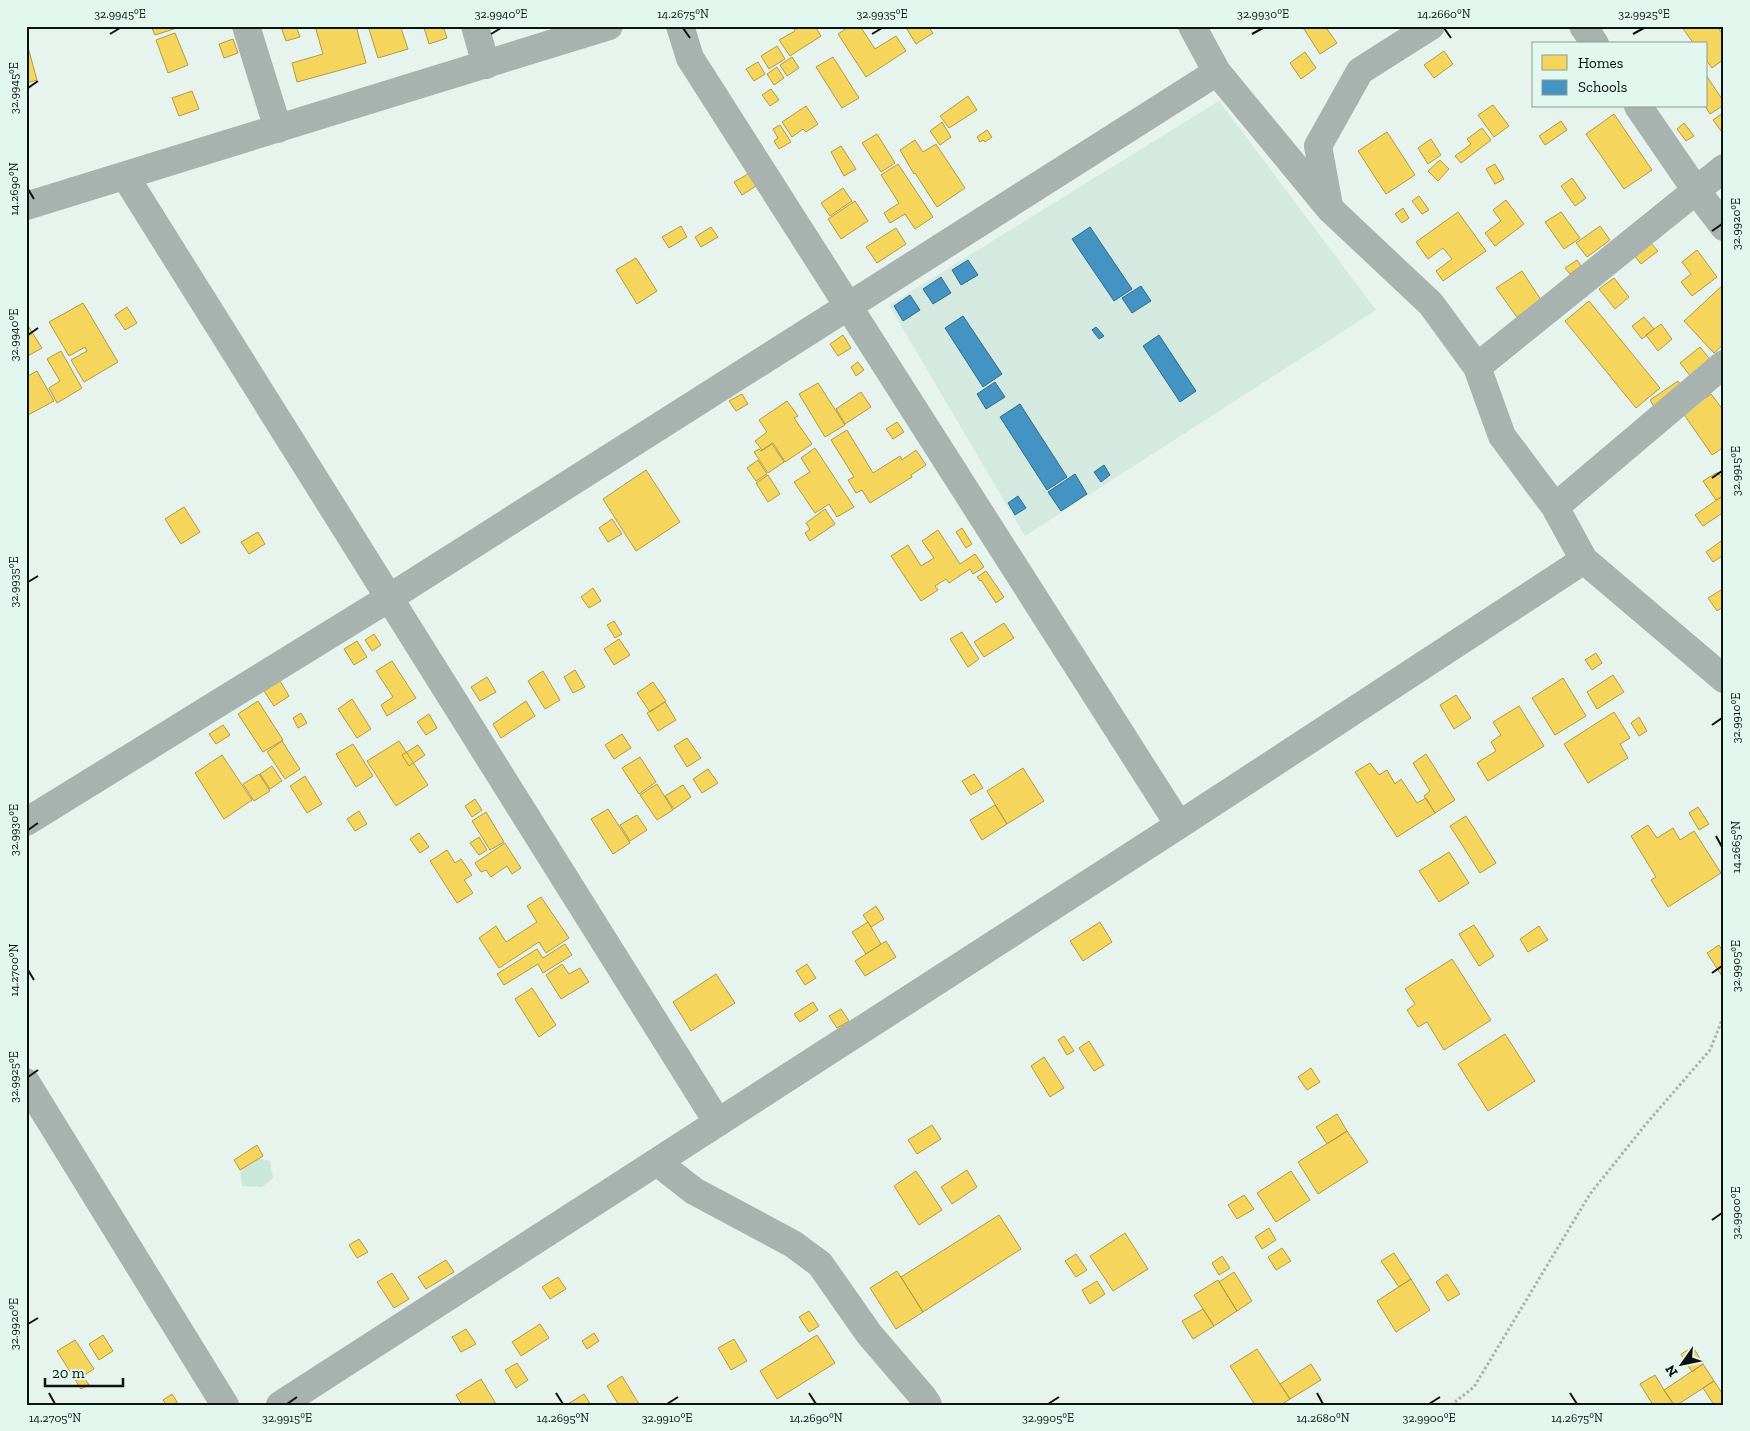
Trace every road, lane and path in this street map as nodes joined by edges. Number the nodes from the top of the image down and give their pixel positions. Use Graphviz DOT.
graph roads {
  1 [pos="246,26"];
  2 [pos="475,26"];
  3 [pos="609,26"];
  4 [pos="680,26"];
  5 [pos="1192,26"];
  6 [pos="1431,26"];
  7 [pos="1583,26"];
  8 [pos="1594,42"];
  9 [pos="486,65"];
  10 [pos="1217,72"];
  11 [pos="1639,108"];
  12 [pos="278,129"];
  13 [pos="1724,168"];
  14 [pos="125,176"];
  15 [pos="1695,189"];
  16 [pos="26,206"];
  17 [pos="1330,209"];
  18 [pos="1724,227"];
  19 [pos="848,307"];
  20 [pos="1724,364"];
  21 [pos="1477,366"];
  22 [pos="1555,507"];
  23 [pos="1584,560"];
  24 [pos="389,598"];
  25 [pos="1724,678"];
  26 [pos="26,822"];
  27 [pos="1179,825"];
  28 [pos="1724,1015"];
  29 [pos="26,1082"];
  30 [pos="718,1123"];
  31 [pos="657,1162"];
  32 [pos="922,1402"];
  33 [pos="225,1405"];
  34 [pos="280,1405"];
  35 [pos="1451,1405"];
  1 -- 12 [label="street"];
  2 -- 9 [label="street"];
  3 -- 9 [label="street"];
  4 -- 19 [label="street"];
  5 -- 10 [label="street"];
  6 -- 17 [label="street"];
  7 -- 8 [label="street"];
  9 -- 12 [label="street"];
  10 -- 17 [label="street"];
  10 -- 19 [label="street"];
  11 -- 15 [label="street"];
  12 -- 14 [label="street"];
  13 -- 15 [label="street"];
  14 -- 16 [label="street"];
  14 -- 24 [label="street"];
  15 -- 18 [label="street"];
  15 -- 21 [label="street"];
  17 -- 21 [label="street"];
  19 -- 24 [label="street"];
  19 -- 27 [label="street"];
  20 -- 22 [label="street"];
  21 -- 22 [label="street"];
  22 -- 23 [label="street"];
  23 -- 25 [label="street"];
  23 -- 27 [label="street"];
  24 -- 26 [label="street"];
  24 -- 30 [label="street"];
  27 -- 30 [label="street"];
  28 -- 35 [label="path"];
  29 -- 33 [label="street"];
  30 -- 31 [label="street"];
  31 -- 32 [label="street"];
  31 -- 34 [label="street"];
}
